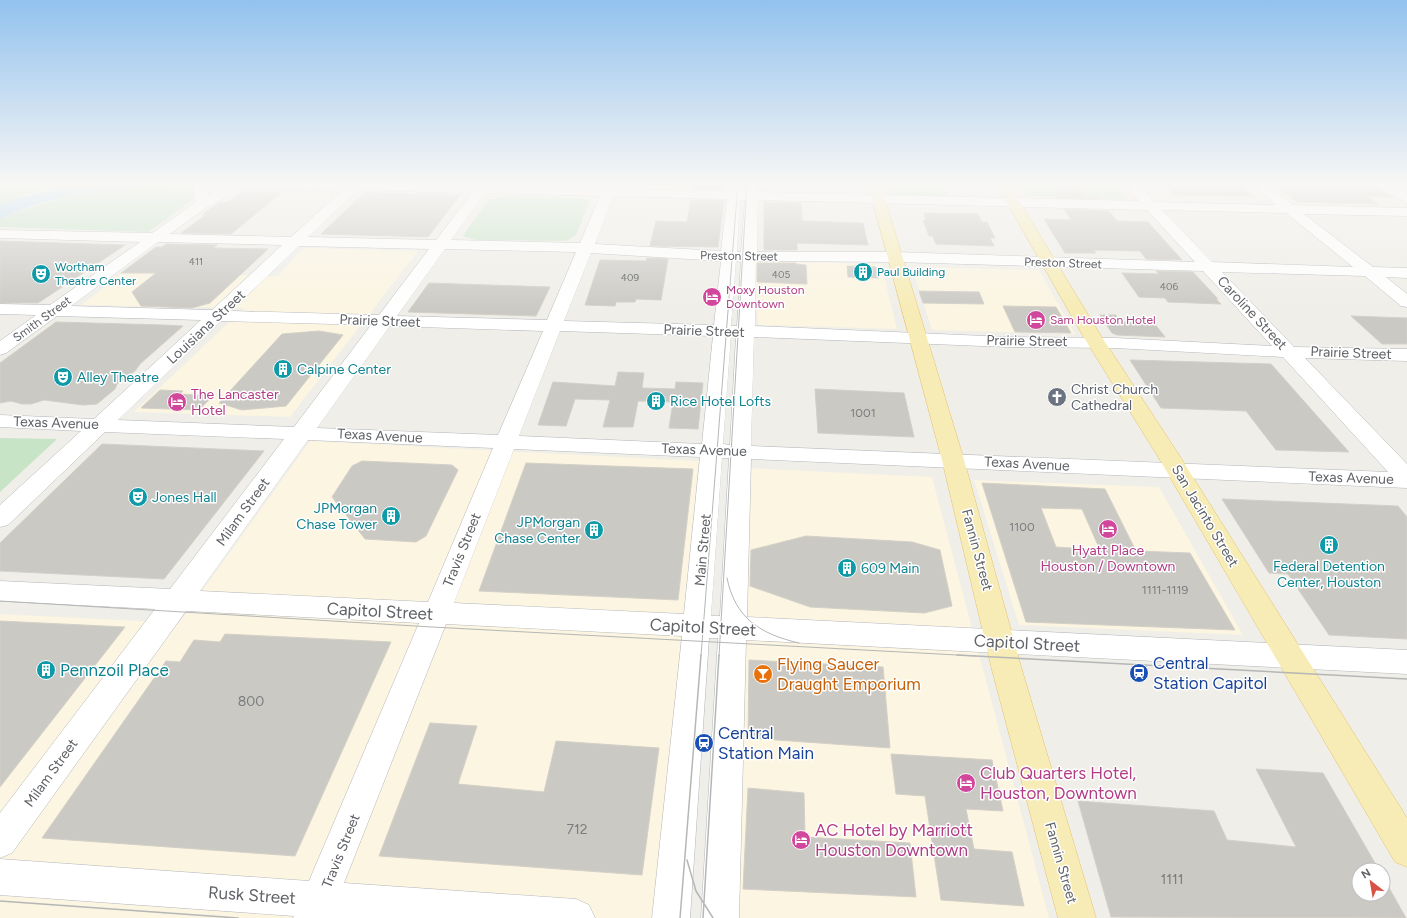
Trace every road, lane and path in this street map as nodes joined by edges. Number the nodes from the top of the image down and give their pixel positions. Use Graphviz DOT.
graph roads {
  1 [pos="167,226"];
  2 [pos="313,226"];
  3 [pos="454,226"];
  4 [pos="594,226"];
  5 [pos="732,226"];
  6 [pos="750,226"];
  7 [pos="886,226"];
  8 [pos="1028,226"];
  9 [pos="1171,226"];
  10 [pos="1313,226"];
  11 [pos="5,234"];
  12 [pos="154,238"];
  13 [pos="297,241"];
  14 [pos="440,245"];
  15 [pos="585,248"];
  16 [pos="729,256"];
  17 [pos="749,256"];
  18 [pos="895,257"];
  19 [pos="1049,262"];
  20 [pos="1210,268"];
  21 [pos="1369,272"];
  22 [pos="1407,273"];
  23 [pos="1407,302"];
  24 [pos="0,309"];
  25 [pos="53,311"];
  26 [pos="217,317"];
  27 [pos="384,321"];
  28 [pos="553,326"];
  29 [pos="722,331"];
  30 [pos="746,332"];
  31 [pos="918,338"];
  32 [pos="1097,343"];
  33 [pos="0,349"];
  34 [pos="1288,352"];
  35 [pos="1407,355"];
  36 [pos="0,421"];
  37 [pos="102,424"];
  38 [pos="302,433"];
  39 [pos="506,442"];
  40 [pos="712,450"];
  41 [pos="741,451"];
  42 [pos="953,460"];
  43 [pos="1178,472"];
  44 [pos="1407,479"];
  45 [pos="0,519"];
  46 [pos="0,591"];
  47 [pos="178,600"];
  48 [pos="437,614"];
  49 [pos="697,626"];
  50 [pos="733,628"];
  51 [pos="1001,642"];
  52 [pos="1290,656"];
  53 [pos="1407,662"];
  54 [pos="0,842"];
  55 [pos="1407,850"];
  56 [pos="0,877"];
  57 [pos="316,909"];
  58 [pos="576,918"];
  59 [pos="671,918"];
  60 [pos="720,918"];
  61 [pos="1076,918"];
  1 -- 12 [label="street, Smith Street"];
  2 -- 13 [label="street, Louisiana Street"];
  3 -- 14 [label="street, Milam Street"];
  4 -- 15 [label="street, Travis Street"];
  5 -- 16 [label="street, Main Street"];
  6 -- 17 [label="street"];
  7 -- 18 [label="main road, Fannin Street"];
  8 -- 19 [label="main road, San Jacinto Street"];
  9 -- 20 [label="street, Caroline Street"];
  10 -- 21 [label="street"];
  11 -- 12 [label="street, Preston Street"];
  12 -- 13 [label="street, Preston Street"];
  12 -- 25 [label="street, Smith Street"];
  13 -- 14 [label="street, Preston Street"];
  13 -- 26 [label="street, Louisiana Street"];
  14 -- 15 [label="street, Preston Street"];
  14 -- 27 [label="street, Milam Street"];
  15 -- 16 [label="street, Preston Street"];
  15 -- 28 [label="street, Travis Street"];
  16 -- 17 [label="street, Preston Street"];
  16 -- 29 [label="street, Main Street"];
  17 -- 18 [label="street, Preston Street"];
  17 -- 30 [label="street"];
  18 -- 19 [label="street, Preston Street"];
  18 -- 31 [label="main road, Fannin Street"];
  19 -- 20 [label="street, Preston Street"];
  19 -- 32 [label="main road, San Jacinto Street"];
  20 -- 21 [label="street, Preston Street"];
  20 -- 34 [label="street, Caroline Street"];
  21 -- 22 [label="street, Preston Street"];
  21 -- 23 [label="street"];
  24 -- 25 [label="street, Prairie Street"];
  25 -- 26 [label="street, Prairie Street"];
  25 -- 33 [label="street, Smith Street"];
  26 -- 27 [label="street, Prairie Street"];
  26 -- 37 [label="street, Louisiana Street"];
  27 -- 28 [label="street, Prairie Street"];
  27 -- 38 [label="street, Milam Street"];
  28 -- 29 [label="street, Prairie Street"];
  28 -- 39 [label="street, Travis Street"];
  29 -- 30 [label="street, Prairie Street"];
  29 -- 40 [label="street, Main Street"];
  30 -- 31 [label="street, Prairie Street"];
  30 -- 41 [label="street"];
  31 -- 32 [label="street, Prairie Street"];
  31 -- 42 [label="main road, Fannin Street"];
  32 -- 34 [label="street, Prairie Street"];
  32 -- 43 [label="main road, San Jacinto Street"];
  34 -- 35 [label="street, Prairie Street"];
  34 -- 44 [label="street, Caroline Street"];
  36 -- 37 [label="street, Texas Avenue"];
  37 -- 38 [label="street, Texas Avenue"];
  37 -- 45 [label="street, Louisiana Street"];
  38 -- 39 [label="street, Texas Avenue"];
  38 -- 47 [label="street, Milam Street"];
  39 -- 40 [label="street, Texas Avenue"];
  39 -- 48 [label="street, Travis Street"];
  40 -- 41 [label="street, Texas Avenue"];
  40 -- 49 [label="street, Main Street"];
  41 -- 42 [label="street, Texas Avenue"];
  41 -- 50 [label="street"];
  42 -- 43 [label="street, Texas Avenue"];
  42 -- 51 [label="main road, Fannin Street"];
  43 -- 44 [label="street, Texas Avenue"];
  43 -- 52 [label="main road, San Jacinto Street"];
  46 -- 47 [label="street, Capitol Street"];
  47 -- 48 [label="street, Capitol Street"];
  47 -- 54 [label="street, Milam Street"];
  48 -- 49 [label="street, Capitol Street"];
  48 -- 57 [label="street, Travis Street"];
  49 -- 50 [label="street, Capitol Street"];
  49 -- 59 [label="street, Main Street"];
  50 -- 51 [label="street, Capitol Street"];
  50 -- 60 [label="street"];
  51 -- 52 [label="street, Capitol Street"];
  51 -- 61 [label="main road, Fannin Street"];
  52 -- 53 [label="street, Capitol Street"];
  52 -- 55 [label="main road, San Jacinto Street"];
  56 -- 57 [label="street, Rusk Street"];
  57 -- 58 [label="street, Rusk Street"];
}
